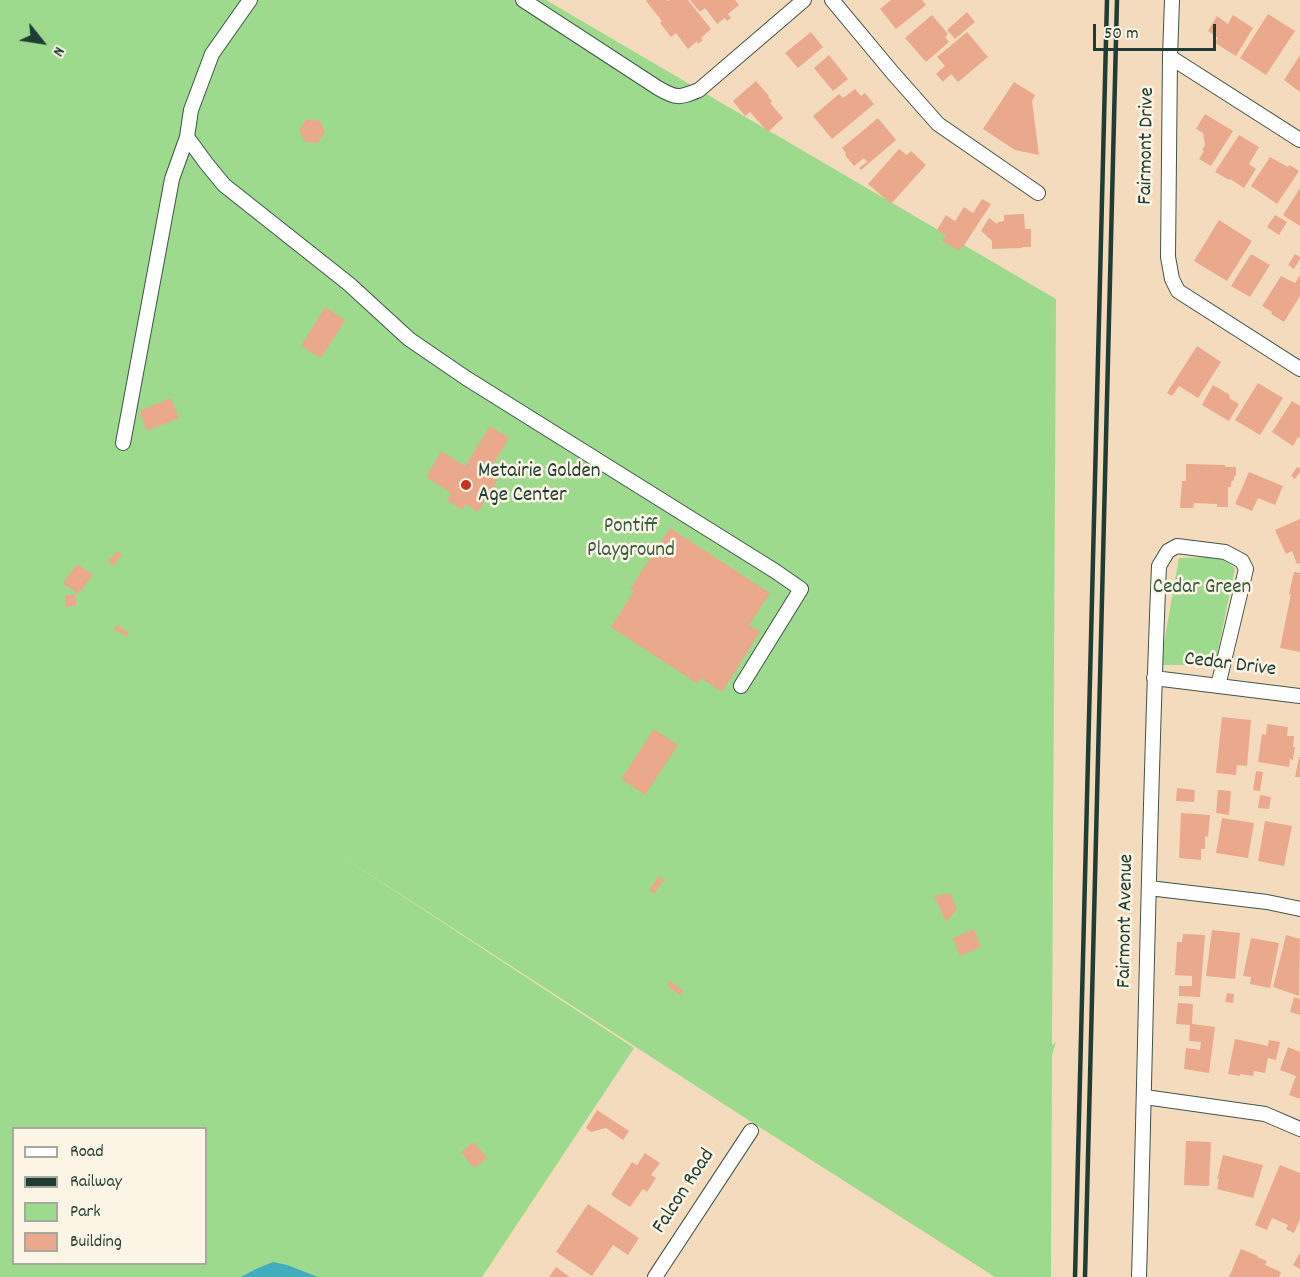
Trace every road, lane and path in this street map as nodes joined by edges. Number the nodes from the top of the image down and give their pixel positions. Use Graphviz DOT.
graph roads {
  1 [pos="250,0"];
  2 [pos="523,0"];
  3 [pos="804,0"];
  4 [pos="832,0"];
  5 [pos="1172,0"];
  6 [pos="1170,57"];
  7 [pos="187,137"];
  8 [pos="1300,140"];
  9 [pos="1038,193"];
  10 [pos="1300,369"];
  11 [pos="123,443"];
  12 [pos="1154,678"];
  13 [pos="741,686"];
  14 [pos="1218,686"];
  15 [pos="1300,696"];
  16 [pos="1149,888"];
  17 [pos="1300,909"];
  18 [pos="1145,1097"];
  19 [pos="1300,1129"];
  20 [pos="751,1131"];
  21 [pos="655,1277"];
  22 [pos="1139,1277"];
  1 -- 7 [label="street"];
  2 -- 3 [label="street"];
  4 -- 9 [label="street"];
  5 -- 6 [label="street, Fairmont Drive"];
  6 -- 8 [label="street"];
  6 -- 10 [label="street, Fairmont Drive"];
  7 -- 11 [label="street"];
  7 -- 13 [label="street"];
  12 -- 14 [label="street, Cedar Drive"];
  12 -- 14 [label="street, Fairmont Avenue"];
  12 -- 16 [label="street, Fairmont Avenue"];
  14 -- 15 [label="street, Cedar Drive"];
  16 -- 17 [label="street"];
  16 -- 18 [label="street, Fairmont Avenue"];
  18 -- 19 [label="street"];
  18 -- 22 [label="street, Fairmont Avenue"];
  20 -- 21 [label="street, Falcon Road"];
}
